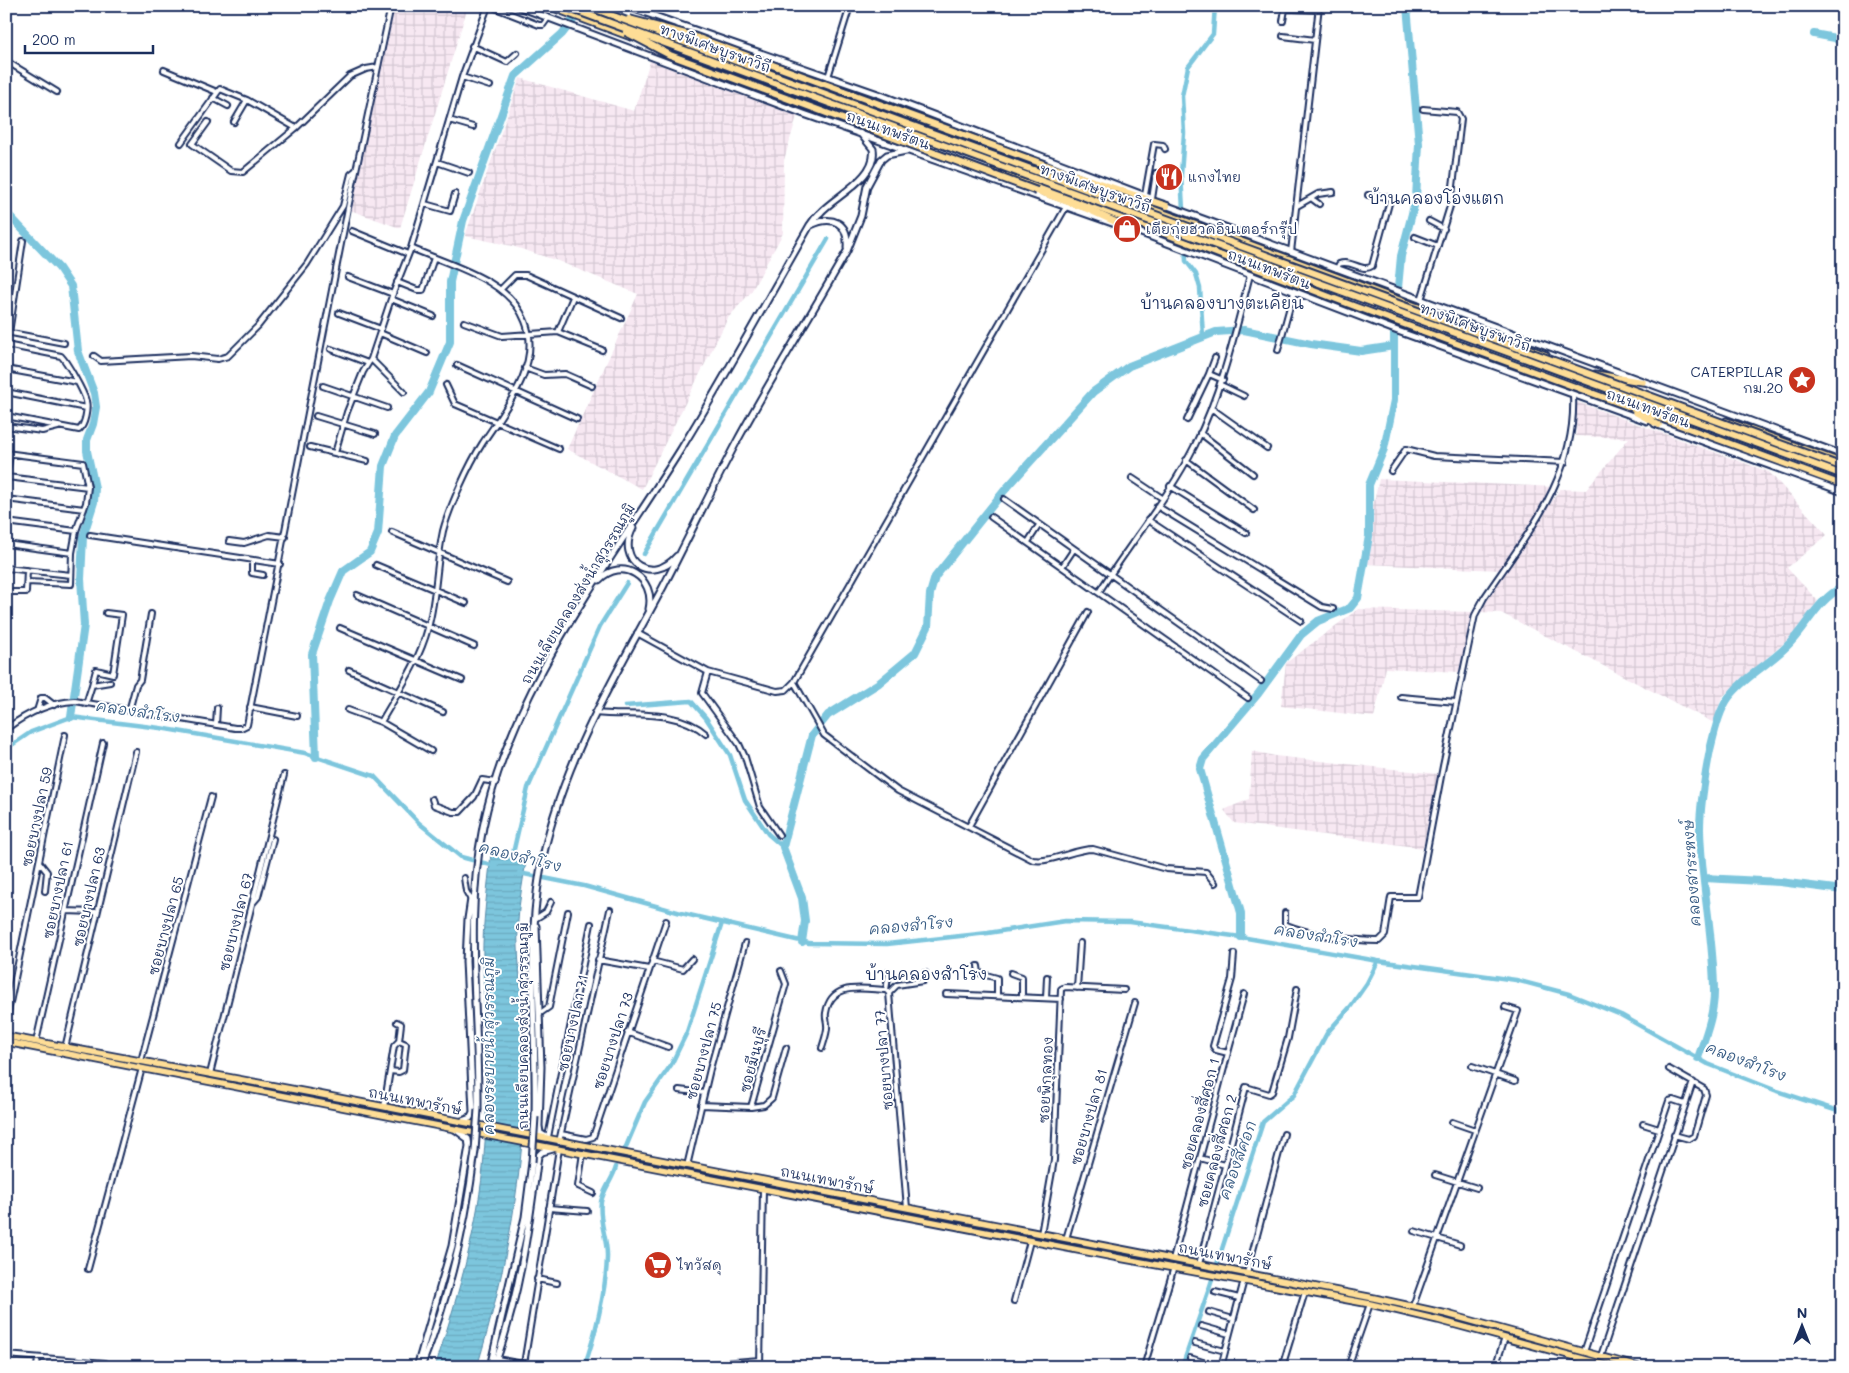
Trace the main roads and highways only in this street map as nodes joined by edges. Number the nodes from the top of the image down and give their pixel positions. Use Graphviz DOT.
graph roads {
  1 [pos="517,6"];
  2 [pos="548,6"];
  3 [pos="564,6"];
  4 [pos="586,6"];
  5 [pos="593,6"];
  6 [pos="626,6"];
  7 [pos="616,17"];
  8 [pos="613,24"];
  9 [pos="683,26"];
  10 [pos="693,42"];
  11 [pos="914,123"];
  12 [pos="860,133"];
  13 [pos="907,142"];
  14 [pos="906,151"];
  15 [pos="1167,206"];
  16 [pos="810,225"];
  17 [pos="1131,229"];
  18 [pos="847,250"];
  19 [pos="1595,374"];
  20 [pos="1643,382"];
  21 [pos="1614,400"];
  22 [pos="1660,425"];
  23 [pos="1843,455"];
  24 [pos="1843,463"];
  25 [pos="1843,467"];
  26 [pos="1843,476"];
  27 [pos="1843,485"];
  28 [pos="1843,492"];
  29 [pos="644,506"];
  30 [pos="682,550"];
  31 [pos="593,585"];
  32 [pos="647,616"];
  33 [pos="474,892"];
  34 [pos="535,913"];
  35 [pos="6,1036"];
  36 [pos="6,1042"];
  37 [pos="36,1045"];
  38 [pos="457,1122"];
  39 [pos="456,1129"];
  40 [pos="557,1141"];
  41 [pos="558,1148"];
  42 [pos="943,1215"];
  43 [pos="942,1224"];
  44 [pos="1593,1364"];
  45 [pos="417,1367"];
  46 [pos="421,1367"];
  47 [pos="490,1367"];
  48 [pos="494,1367"];
  49 [pos="1613,1367"];
  50 [pos="1639,1367"];
  1 -- 12 [label="main road, ถนนเทพรัตน"];
  2 -- 13 [label="main road, ถนนเทพรัตน"];
  3 -- 8 [label="highway, ทางพิเศษบูรพาวิถี, bridge"];
  4 -- 7 [label="highway, ทางพิเศษบูรพาวิถี"];
  5 -- 10 [label="main road, ถนนเทพรัตน"];
  6 -- 9 [label="main road, ถนนเทพรัตน"];
  7 -- 15 [label="highway, bridge"];
  7 -- 25 [label="highway, ทางพิเศษบูรพาวิถี, bridge"];
  8 -- 17 [label="highway, bridge"];
  8 -- 26 [label="highway, ทางพิเศษบูรพาวิถี, bridge"];
  9 -- 10 [label="main road"];
  9 -- 15 [label="main road, ถนนเทพรัตน"];
  10 -- 11 [label="main road, ถนนเทพรัตน"];
  11 -- 13 [label="main road"];
  11 -- 19 [label="main road, ถนนเทพรัตน"];
  12 -- 14 [label="main road, ถนนเทพรัตน"];
  12 -- 16 [label="main road, ถนนเลียบคลองส่งน้ำสุวรรณภูมิ"];
  13 -- 21 [label="main road, ถนนเทพรัตน"];
  14 -- 17 [label="main road, ถนนเทพรัตน"];
  14 -- 18 [label="main road, ถนนเลียบคลองส่งน้ำสุวรรณภูมิ"];
  15 -- 20 [label="main road, ถนนเทพรัตน"];
  16 -- 18 [label="main road"];
  16 -- 29 [label="main road, ถนนเลียบคลองส่งน้ำสุวรรณภูมิ"];
  17 -- 22 [label="main road, ถนนเทพรัตน"];
  18 -- 30 [label="main road, ถนนเลียบคลองส่งน้ำสุวรรณภูมิ"];
  19 -- 20 [label="main road"];
  19 -- 24 [label="main road, ถนนเทพรัตน"];
  20 -- 23 [label="main road, ถนนเทพรัตน"];
  21 -- 22 [label="main road"];
  21 -- 27 [label="main road, ถนนเทพรัตน"];
  22 -- 28 [label="main road, ถนนเทพรัตน"];
  29 -- 30 [label="main road"];
  29 -- 31 [label="main road, ถนนเลียบคลองส่งน้ำสุวรรณภูมิ"];
  30 -- 32 [label="main road, ถนนเลียบคลองส่งน้ำสุวรรณภูมิ"];
  31 -- 32 [label="main road"];
  31 -- 33 [label="main road, ถนนเลียบคลองส่งน้ำสุวรรณภูมิ"];
  32 -- 34 [label="main road, ถนนเลียบคลองส่งน้ำสุวรรณภูมิ"];
  33 -- 38 [label="main road"];
  33 -- 46 [label="main road, ถนนเลียบคลองส่งน้ำสุวรรณภูมิ, bridge"];
  34 -- 40 [label="main road"];
  34 -- 47 [label="main road, ถนนเลียบคลองส่งน้ำสุวรรณภูมิ, bridge"];
  35 -- 37 [label="main road, ถนนเทพารักษ์"];
  36 -- 37 [label="main road, ถนนเทพารักษ์"];
  37 -- 38 [label="main road, ถนนเทพารักษ์"];
  37 -- 39 [label="main road, ถนนเทพารักษ์"];
  38 -- 40 [label="main road, ถนนเทพารักษ์, bridge"];
  39 -- 41 [label="main road, ถนนเทพารักษ์, bridge"];
  39 -- 45 [label="main road"];
  40 -- 42 [label="main road, ถนนเทพารักษ์"];
  41 -- 43 [label="main road, ถนนเทพารักษ์"];
  41 -- 48 [label="main road"];
  42 -- 43 [label="main road"];
  42 -- 50 [label="main road, ถนนเทพารักษ์"];
  43 -- 44 [label="main road, ถนนเทพารักษ์"];
  44 -- 49 [label="main road, ถนนเทพารักษ์"];
}
